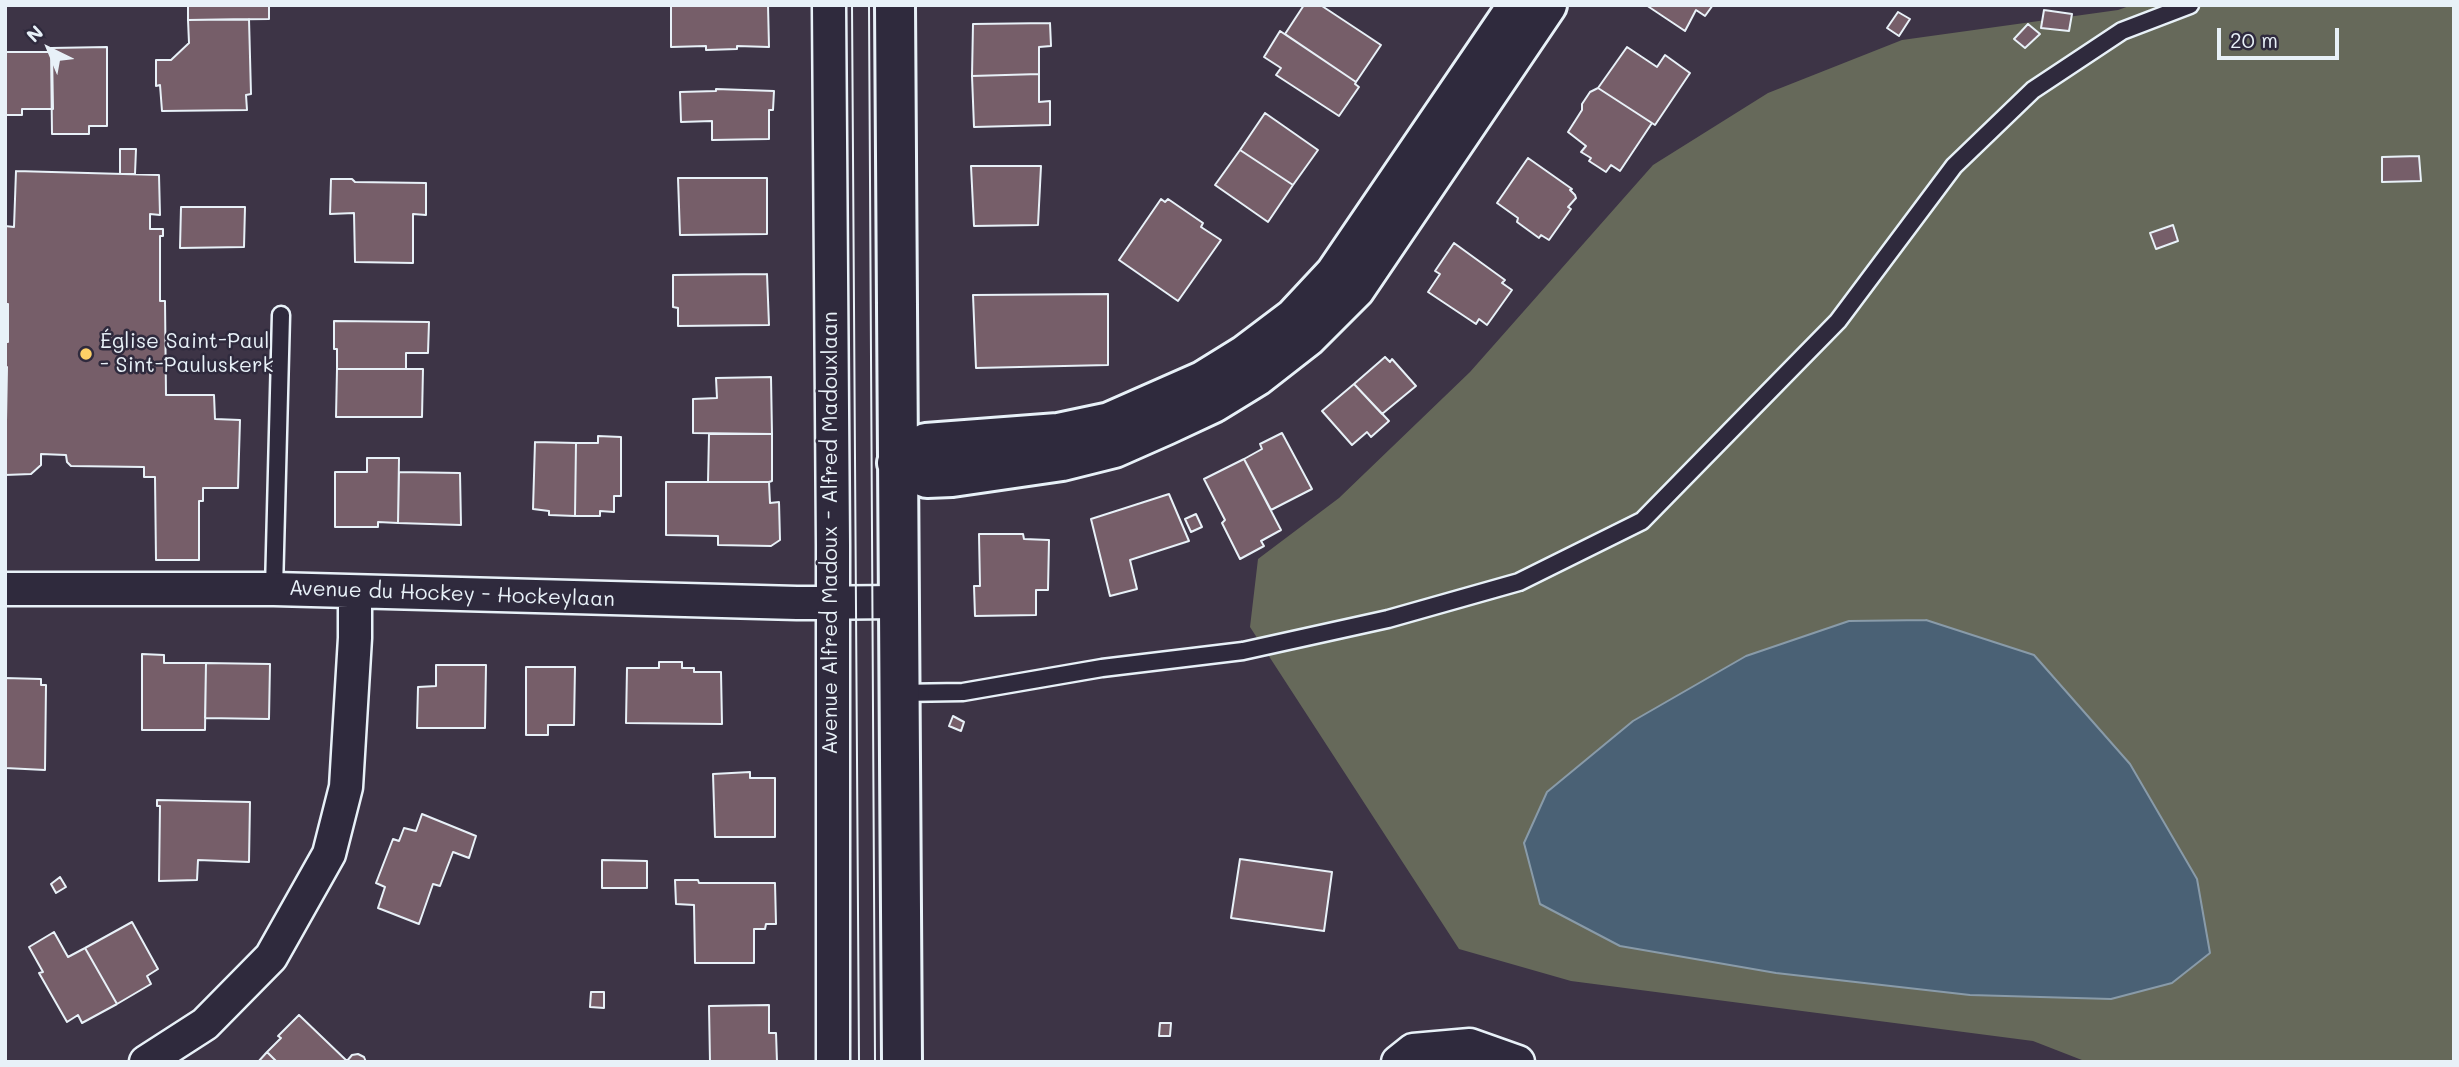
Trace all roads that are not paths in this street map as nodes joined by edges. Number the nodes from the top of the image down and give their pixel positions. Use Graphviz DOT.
graph roads {
  1 [pos="829,5"];
  2 [pos="895,5"];
  3 [pos="1518,5"];
  4 [pos="1546,5"];
  5 [pos="2190,5"];
  6 [pos="281,315"];
  7 [pos="897,463"];
  8 [pos="5,589"];
  9 [pos="274,589"];
  10 [pos="355,593"];
  11 [pos="898,601"];
  12 [pos="833,603"];
  13 [pos="898,693"];
  14 [pos="146,1062"];
  15 [pos="833,1062"];
  16 [pos="902,1062"];
  17 [pos="1398,1062"];
  18 [pos="1518,1062"];
  1 -- 12 [label="street, Avenue Alfred Madoux - Alfred Madouxlaan"];
  2 -- 7 [label="street"];
  3 -- 7 [label="street"];
  4 -- 7 [label="street"];
  5 -- 13 [label="lane"];
  6 -- 9 [label="lane"];
  7 -- 11 [label="street"];
  8 -- 9 [label="street, Avenue du Hockey - Hockeylaan"];
  9 -- 10 [label="street, Avenue du Hockey - Hockeylaan"];
  10 -- 12 [label="street, Avenue du Hockey - Hockeylaan"];
  10 -- 14 [label="street"];
  11 -- 12 [label="street, Avenue du Hockey - Hockeylaan"];
  11 -- 13 [label="street"];
  12 -- 15 [label="street, Avenue Alfred Madoux - Alfred Madouxlaan"];
  13 -- 16 [label="street"];
  17 -- 18 [label="street"];
}
